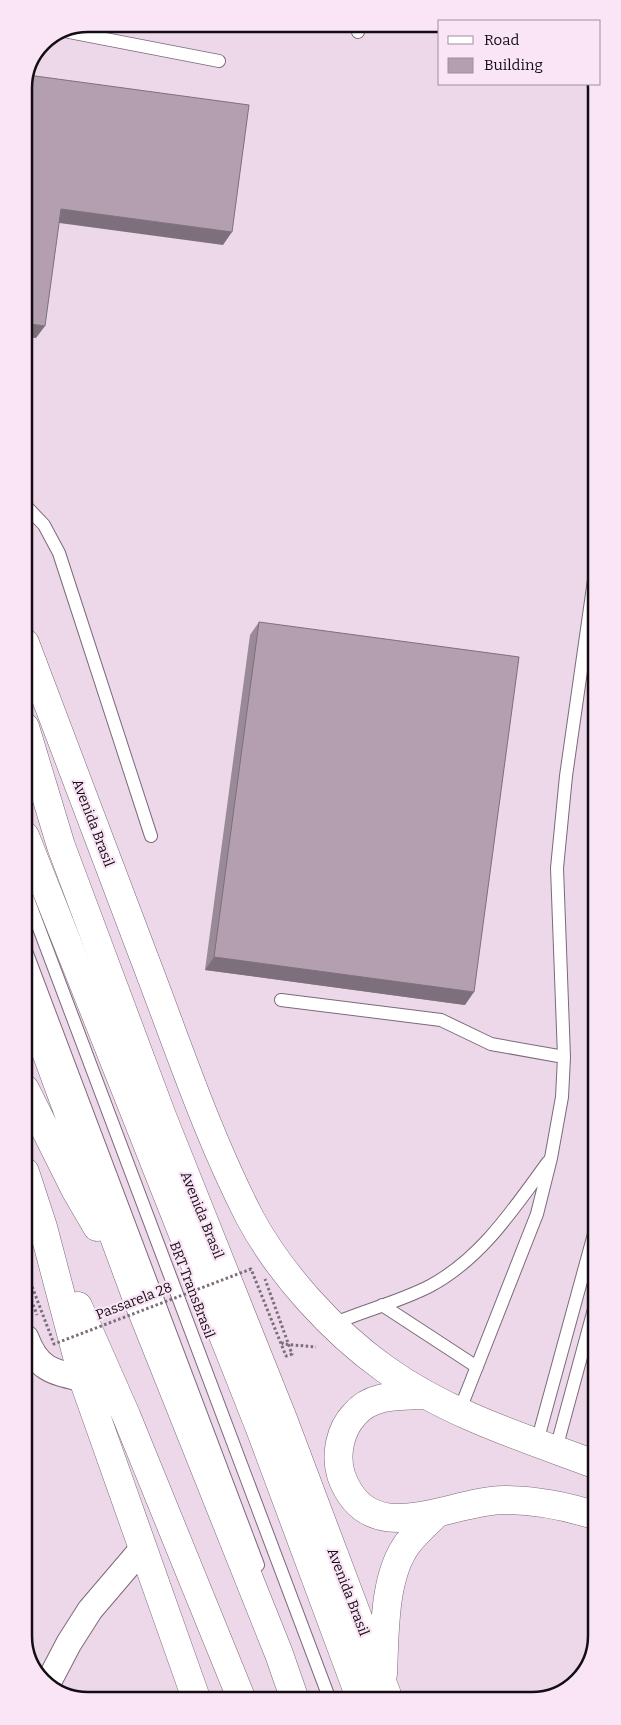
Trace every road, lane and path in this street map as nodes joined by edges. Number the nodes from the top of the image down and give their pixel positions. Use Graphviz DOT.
graph roads {
  1 [pos="78,34"];
  2 [pos="218,61"];
  3 [pos="33,513"];
  4 [pos="588,622"];
  5 [pos="33,663"];
  6 [pos="33,752"];
  7 [pos="152,836"];
  8 [pos="33,855"];
  9 [pos="32,911"];
  10 [pos="32,968"];
  11 [pos="281,1000"];
  12 [pos="32,1015"];
  13 [pos="564,1057"];
  14 [pos="32,1104"];
  15 [pos="551,1158"];
  16 [pos="34,1229"];
  17 [pos="588,1264"];
  18 [pos="276,1277"];
  19 [pos="32,1285"];
  20 [pos="134,1291"];
  21 [pos="382,1305"];
  22 [pos="588,1325"];
  23 [pos="342,1332"];
  24 [pos="32,1352"];
  25 [pos="477,1367"];
  26 [pos="83,1379"];
  27 [pos="424,1395"];
  28 [pos="459,1412"];
  29 [pos="547,1446"];
  30 [pos="588,1462"];
  31 [pos="588,1513"];
  32 [pos="435,1515"];
  33 [pos="142,1549"];
  34 [pos="51,1678"];
  35 [pos="194,1692"];
  36 [pos="239,1692"];
  37 [pos="292,1692"];
  38 [pos="306,1692"];
  39 [pos="327,1692"];
  40 [pos="358,1692"];
  41 [pos="386,1692"];
  1 -- 2 [label="lane"];
  3 -- 7 [label="lane"];
  4 -- 13 [label="lane"];
  5 -- 18 [label="highway, Avenida Brasil"];
  6 -- 41 [label="highway, Avenida Brasil"];
  8 -- 40 [label="highway, Avenida Brasil"];
  9 -- 39 [label="lane, BRT TransBrasil"];
  10 -- 38 [label="lane"];
  11 -- 13 [label="lane"];
  12 -- 20 [label="highway"];
  13 -- 15 [label="lane"];
  14 -- 20 [label="highway"];
  15 -- 21 [label="lane"];
  15 -- 25 [label="lane"];
  16 -- 26 [label="highway"];
  16 -- 36 [label="highway"];
  17 -- 29 [label="lane"];
  18 -- 19 [label="path, Passarela 28, bridge"];
  18 -- 23 [label="highway, Avenida Brasil"];
  18 -- 23 [label="path"];
  20 -- 37 [label="highway"];
  21 -- 23 [label="lane"];
  21 -- 25 [label="lane"];
  22 -- 29 [label="lane"];
  23 -- 27 [label="highway, Avenida Brasil"];
  24 -- 26 [label="street"];
  25 -- 28 [label="lane"];
  26 -- 33 [label="highway"];
  27 -- 28 [label="highway, Avenida Brasil"];
  27 -- 32 [label="highway"];
  28 -- 29 [label="highway, Avenida Brasil"];
  29 -- 30 [label="highway, Avenida Brasil"];
  31 -- 32 [label="highway"];
  32 -- 41 [label="highway"];
  33 -- 34 [label="street"];
  33 -- 35 [label="highway"];
}
